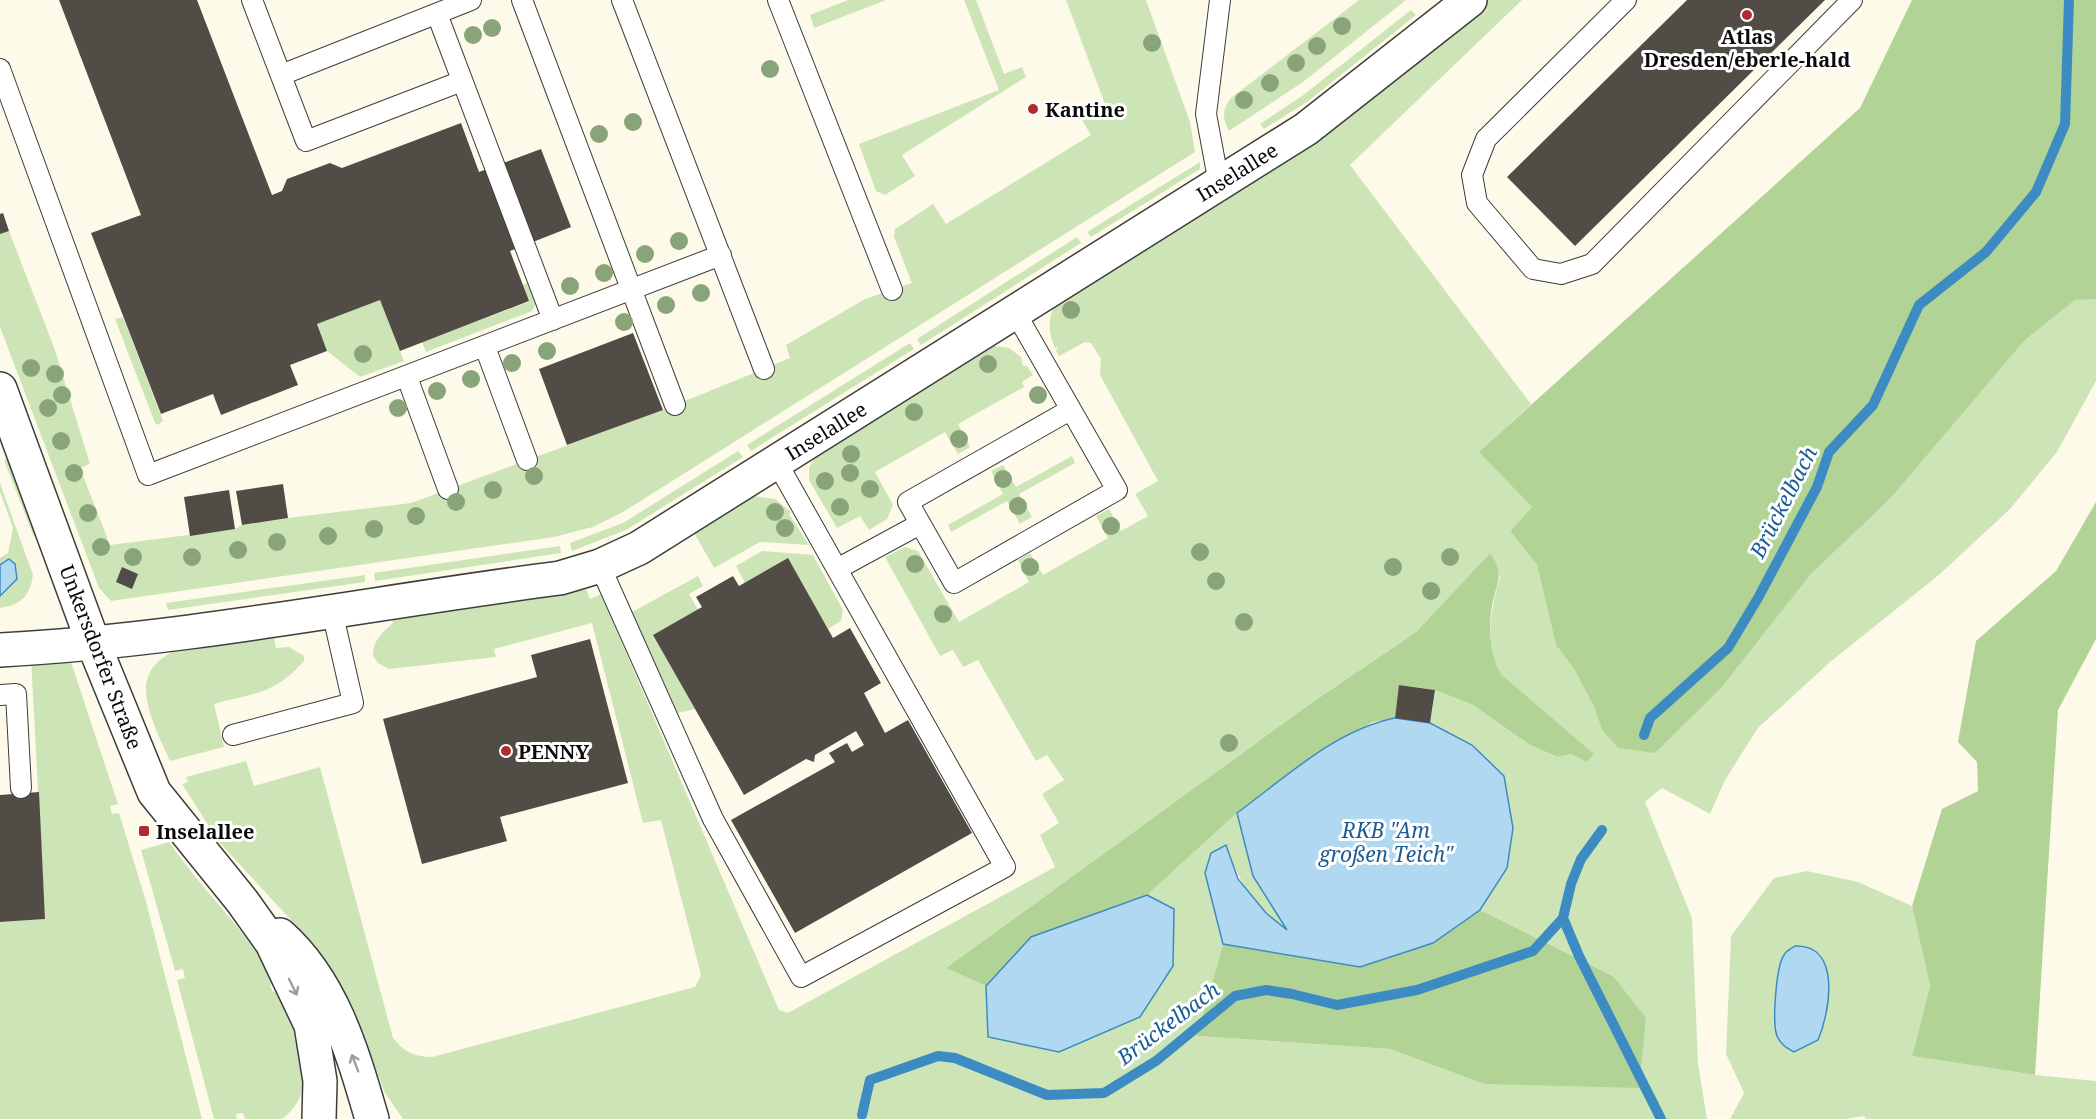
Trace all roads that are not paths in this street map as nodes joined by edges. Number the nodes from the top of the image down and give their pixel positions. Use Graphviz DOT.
graph roads {
  1 [pos="252,0"];
  2 [pos="471,0"];
  3 [pos="522,0"];
  4 [pos="622,0"];
  5 [pos="778,0"];
  6 [pos="1220,0"];
  7 [pos="1626,0"];
  8 [pos="1852,0"];
  9 [pos="1461,3"];
  10 [pos="436,14"];
  11 [pos="0,69"];
  12 [pos="281,75"];
  13 [pos="462,81"];
  14 [pos="1219,184"];
  15 [pos="721,255"];
  16 [pos="632,290"];
  17 [pos="892,290"];
  18 [pos="1015,312"];
  19 [pos="553,320"];
  20 [pos="485,347"];
  21 [pos="764,369"];
  22 [pos="407,377"];
  23 [pos="0,389"];
  24 [pos="675,405"];
  25 [pos="1070,410"];
  26 [pos="527,460"];
  27 [pos="776,461"];
  28 [pos="448,489"];
  29 [pos="920,524"];
  30 [pos="600,566"];
  31 [pos="837,569"];
  32 [pos="332,611"];
  33 [pos="94,645"];
  34 [pos="0,650"];
  35 [pos="0,695"];
  36 [pos="233,735"];
  37 [pos="21,788"];
  38 [pos="242,901"];
  39 [pos="320,1119"];
  40 [pos="372,1119"];
  1 -- 12 [label="lane"];
  2 -- 10 [label="lane"];
  3 -- 16 [label="lane"];
  4 -- 15 [label="lane"];
  5 -- 17 [label="lane"];
  6 -- 14 [label="lane"];
  7 -- 8 [label="lane"];
  9 -- 14 [label="street, Inselallee"];
  10 -- 12 [label="lane"];
  10 -- 13 [label="lane"];
  11 -- 22 [label="lane"];
  12 -- 13 [label="lane"];
  13 -- 19 [label="lane"];
  14 -- 18 [label="street, Inselallee"];
  15 -- 16 [label="lane"];
  15 -- 21 [label="lane"];
  16 -- 19 [label="lane"];
  16 -- 24 [label="lane"];
  18 -- 25 [label="lane"];
  18 -- 27 [label="street, Inselallee"];
  19 -- 20 [label="lane"];
  20 -- 22 [label="lane"];
  20 -- 26 [label="lane"];
  22 -- 28 [label="lane"];
  23 -- 33 [label="street, Unkersdorfer Straße"];
  25 -- 29 [label="lane"];
  25 -- 29 [label="lane"];
  27 -- 30 [label="street, Inselallee"];
  27 -- 31 [label="lane"];
  29 -- 31 [label="lane"];
  30 -- 31 [label="lane"];
  30 -- 32 [label="street, Inselallee"];
  32 -- 33 [label="street, Inselallee"];
  32 -- 36 [label="lane"];
  33 -- 34 [label="street, Inselallee"];
  33 -- 38 [label="street, Unkersdorfer Straße"];
  35 -- 37 [label="lane"];
  38 -- 39 [label="street, Unkersdorfer Straße, one-way"];
  40 -- 38 [label="street, Unkersdorfer Straße, one-way"];
}
